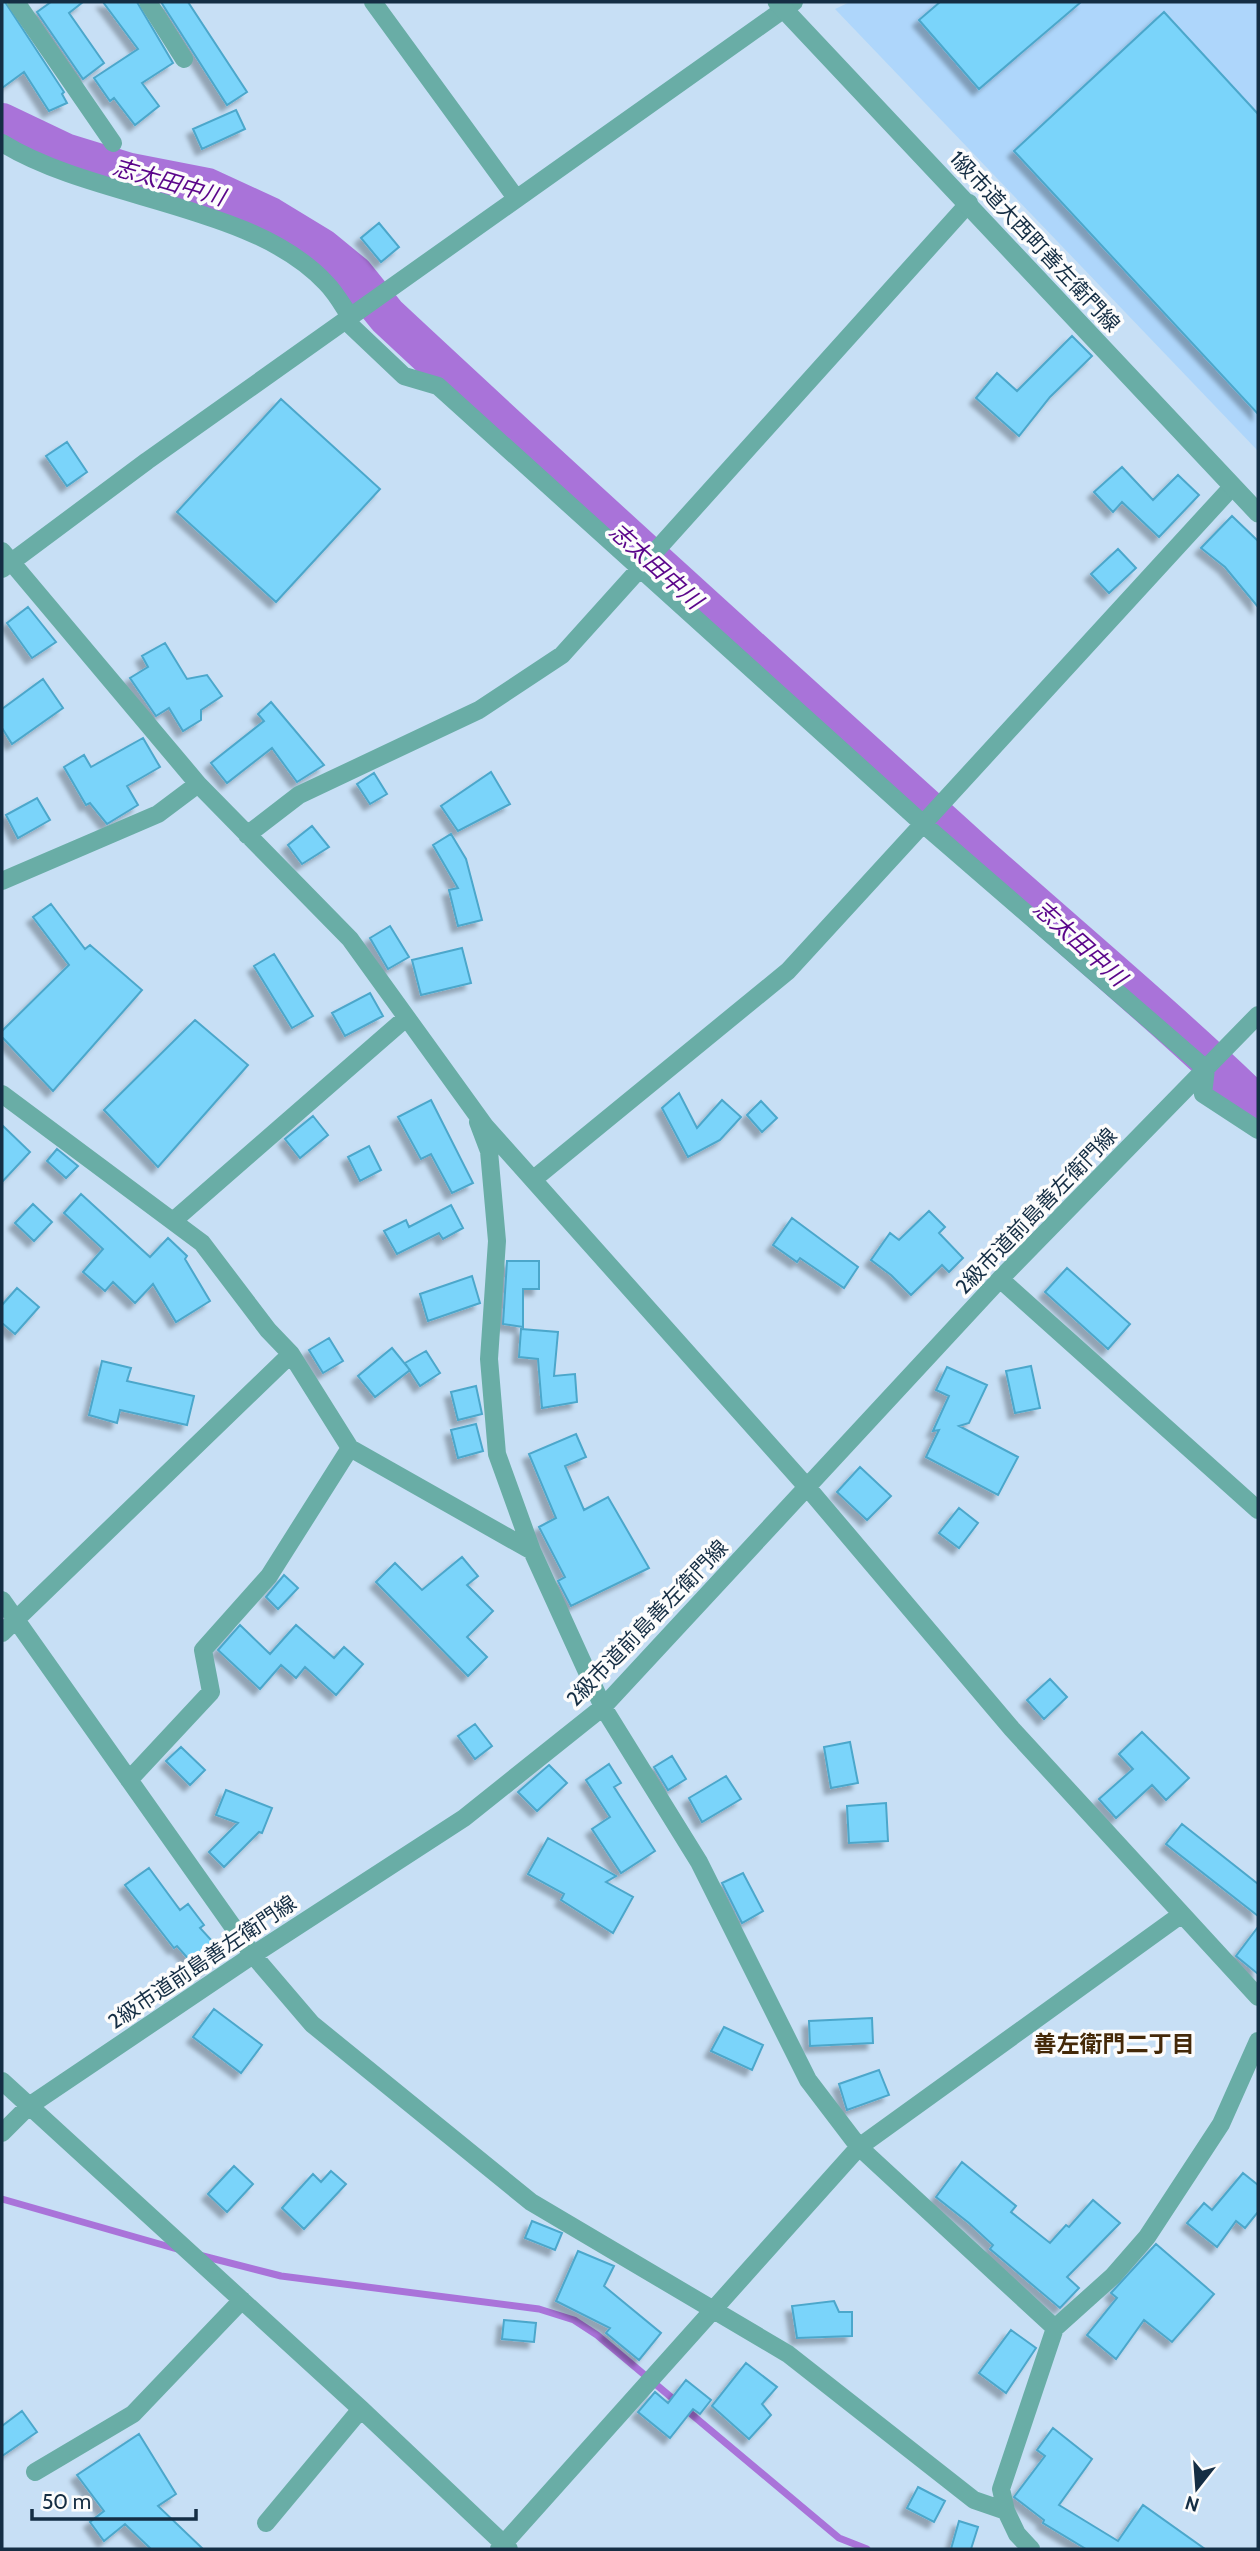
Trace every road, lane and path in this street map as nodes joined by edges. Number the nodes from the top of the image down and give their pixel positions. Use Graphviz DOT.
graph roads {
  1 [pos="16,2"];
  2 [pos="148,2"];
  3 [pos="373,2"];
  4 [pos="785,4"];
  5 [pos="184,59"];
  6 [pos="2,143"];
  7 [pos="113,143"];
  8 [pos="516,198"];
  9 [pos="969,203"];
  10 [pos="353,316"];
  11 [pos="1232,487"];
  12 [pos="1258,513"];
  13 [pos="5,560"];
  14 [pos="640,569"];
  15 [pos="198,784"];
  16 [pos="922,822"];
  17 [pos="247,835"];
  18 [pos="2,881"];
  19 [pos="1258,1015"];
  20 [pos="405,1018"];
  21 [pos="1206,1069"];
  22 [pos="2,1094"];
  23 [pos="474,1110"];
  24 [pos="1258,1130"];
  25 [pos="535,1178"];
  26 [pos="173,1221"];
  27 [pos="1000,1279"];
  28 [pos="291,1354"];
  29 [pos="349,1448"];
  30 [pos="807,1487"];
  31 [pos="1258,1510"];
  32 [pos="532,1551"];
  33 [pos="2,1600"];
  34 [pos="16,1620"];
  35 [pos="2,1633"];
  36 [pos="603,1707"];
  37 [pos="129,1780"];
  38 [pos="1182,1914"];
  39 [pos="253,1955"];
  40 [pos="1258,1997"];
  41 [pos="1258,2041"];
  42 [pos="2,2081"];
  43 [pos="29,2106"];
  44 [pos="2,2133"];
  45 [pos="859,2147"];
  46 [pos="242,2300"];
  47 [pos="716,2309"];
  48 [pos="1055,2328"];
  49 [pos="361,2409"];
  50 [pos="35,2472"];
  51 [pos="1006,2511"];
  52 [pos="266,2523"];
  53 [pos="1014,2541"];
  54 [pos="504,2548"];
  55 [pos="1031,2549"];
  1 -- 7 [label="street"];
  2 -- 5 [label="street"];
  3 -- 8 [label="street"];
  4 -- 8 [label="street"];
  4 -- 9 [label="street, 1級市道大西町善左衛門線"];
  6 -- 10 [label="street"];
  8 -- 10 [label="street"];
  9 -- 11 [label="street, 1級市道大西町善左衛門線"];
  9 -- 14 [label="street"];
  10 -- 13 [label="street"];
  10 -- 14 [label="street"];
  11 -- 12 [label="street, 1級市道大西町善左衛門線"];
  11 -- 16 [label="street"];
  13 -- 15 [label="street"];
  14 -- 16 [label="street"];
  14 -- 17 [label="street"];
  15 -- 17 [label="street"];
  15 -- 18 [label="street"];
  16 -- 21 [label="street"];
  16 -- 25 [label="street"];
  17 -- 20 [label="street"];
  19 -- 21 [label="street, 2級市道前島善左衛門線"];
  20 -- 23 [label="street"];
  20 -- 26 [label="street"];
  21 -- 24 [label="street"];
  21 -- 27 [label="street, 2級市道前島善左衛門線"];
  22 -- 26 [label="street"];
  23 -- 25 [label="street"];
  23 -- 32 [label="street"];
  25 -- 30 [label="street"];
  26 -- 28 [label="street"];
  27 -- 30 [label="street, 2級市道前島善左衛門線"];
  27 -- 31 [label="street"];
  28 -- 29 [label="street"];
  28 -- 34 [label="street"];
  29 -- 32 [label="street"];
  29 -- 37 [label="street"];
  30 -- 36 [label="street, 2級市道前島善左衛門線"];
  30 -- 38 [label="street"];
  32 -- 36 [label="street"];
  33 -- 34 [label="street"];
  34 -- 35 [label="street"];
  34 -- 37 [label="street"];
  36 -- 39 [label="street, 2級市道前島善左衛門線"];
  36 -- 45 [label="street"];
  37 -- 39 [label="street"];
  38 -- 40 [label="street"];
  38 -- 45 [label="street"];
  39 -- 43 [label="street, 2級市道前島善左衛門線"];
  39 -- 47 [label="street"];
  41 -- 48 [label="street"];
  42 -- 43 [label="street"];
  43 -- 44 [label="street, 2級市道前島善左衛門線"];
  43 -- 46 [label="street"];
  45 -- 47 [label="street"];
  45 -- 48 [label="street"];
  46 -- 49 [label="street"];
  46 -- 50 [label="street"];
  47 -- 51 [label="street"];
  47 -- 54 [label="street"];
  48 -- 51 [label="street"];
  49 -- 52 [label="street"];
  49 -- 54 [label="street"];
  51 -- 53 [label="street"];
  53 -- 55 [label="street"];
}
